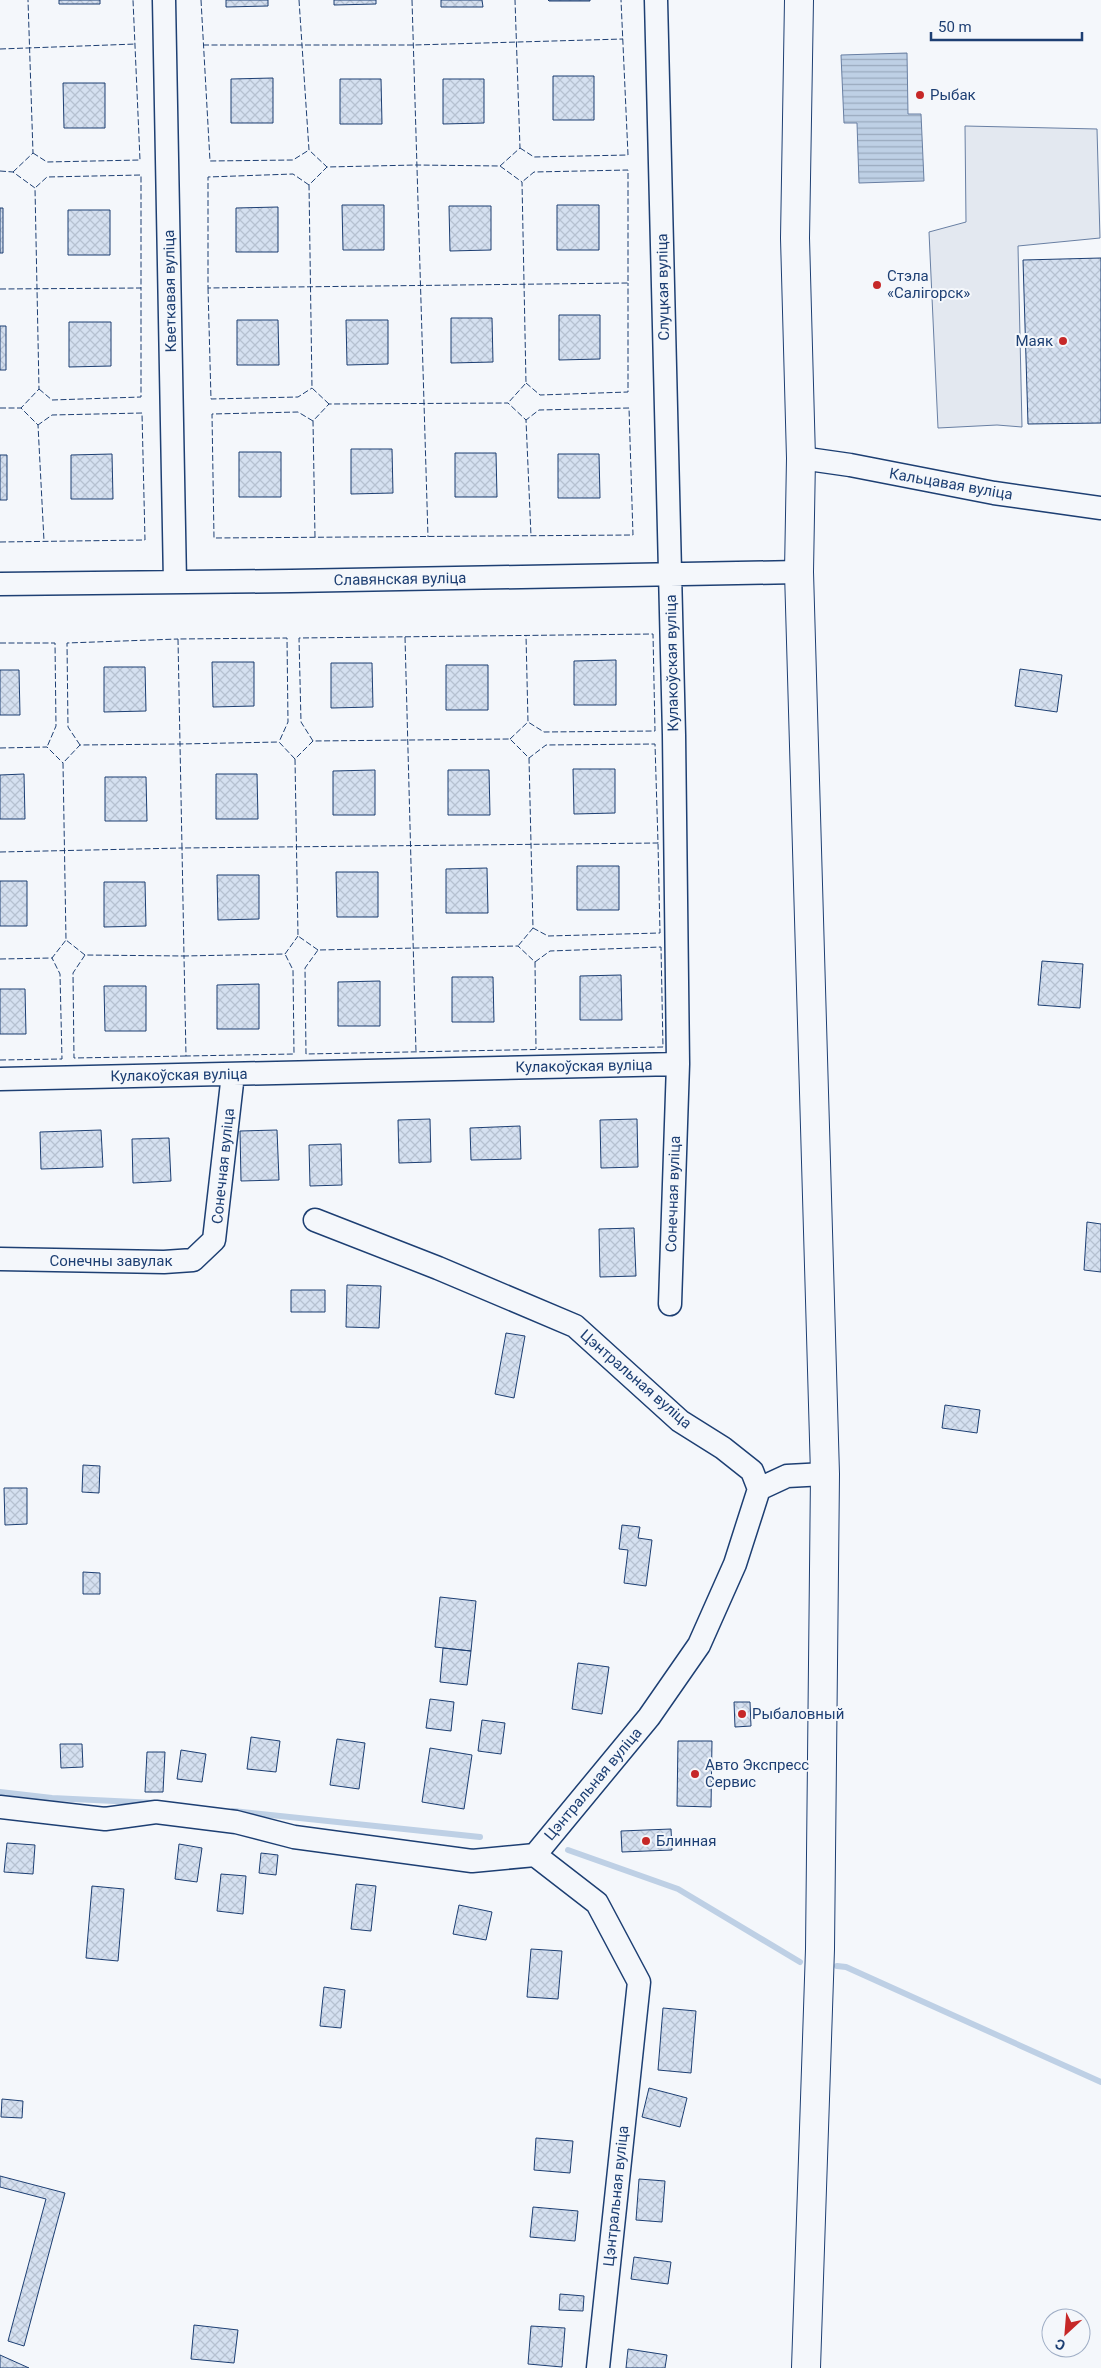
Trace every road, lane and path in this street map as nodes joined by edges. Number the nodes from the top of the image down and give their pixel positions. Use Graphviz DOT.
graph roads {
  1 [pos="164,0"];
  2 [pos="656,0"];
  3 [pos="799,0"];
  4 [pos="801,458"];
  5 [pos="1101,508"];
  6 [pos="800,572"];
  7 [pos="670,574"];
  8 [pos="175,582"];
  9 [pos="0,584"];
  10 [pos="678,1074"];
  11 [pos="0,1078"];
  12 [pos="232,1083"];
  13 [pos="316,1220"];
  14 [pos="214,1240"];
  15 [pos="0,1259"];
  16 [pos="670,1304"];
  17 [pos="825,1474"];
  18 [pos="759,1489"];
  19 [pos="0,1807"];
  20 [pos="535,1855"];
  21 [pos="598,2368"];
  22 [pos="806,2368"];
  1 -- 8 [label="street, Кветкавая вуліца"];
  2 -- 7 [label="street, Слуцкая вуліца"];
  3 -- 4 [label="main road"];
  4 -- 5 [label="street, Кальцавая вуліца"];
  4 -- 6 [label="main road"];
  6 -- 7 [label="street, Славянская вуліца"];
  6 -- 17 [label="main road"];
  7 -- 8 [label="street, Славянская вуліца"];
  7 -- 10 [label="street, Кулакоўская вуліца"];
  8 -- 9 [label="street, Славянская вуліца"];
  10 -- 12 [label="street, Кулакоўская вуліца"];
  10 -- 16 [label="street, Сонечная вуліца"];
  11 -- 12 [label="street, Кулакоўская вуліца"];
  12 -- 14 [label="street, Сонечная вуліца"];
  13 -- 18 [label="street, Цэнтральная вуліца"];
  14 -- 15 [label="street, Сонечны завулак"];
  17 -- 18 [label="street"];
  17 -- 22 [label="main road"];
  18 -- 20 [label="street, Цэнтральная вуліца"];
  19 -- 20 [label="street, Цэнтральная вуліца"];
  20 -- 21 [label="street, Цэнтральная вуліца"];
}
